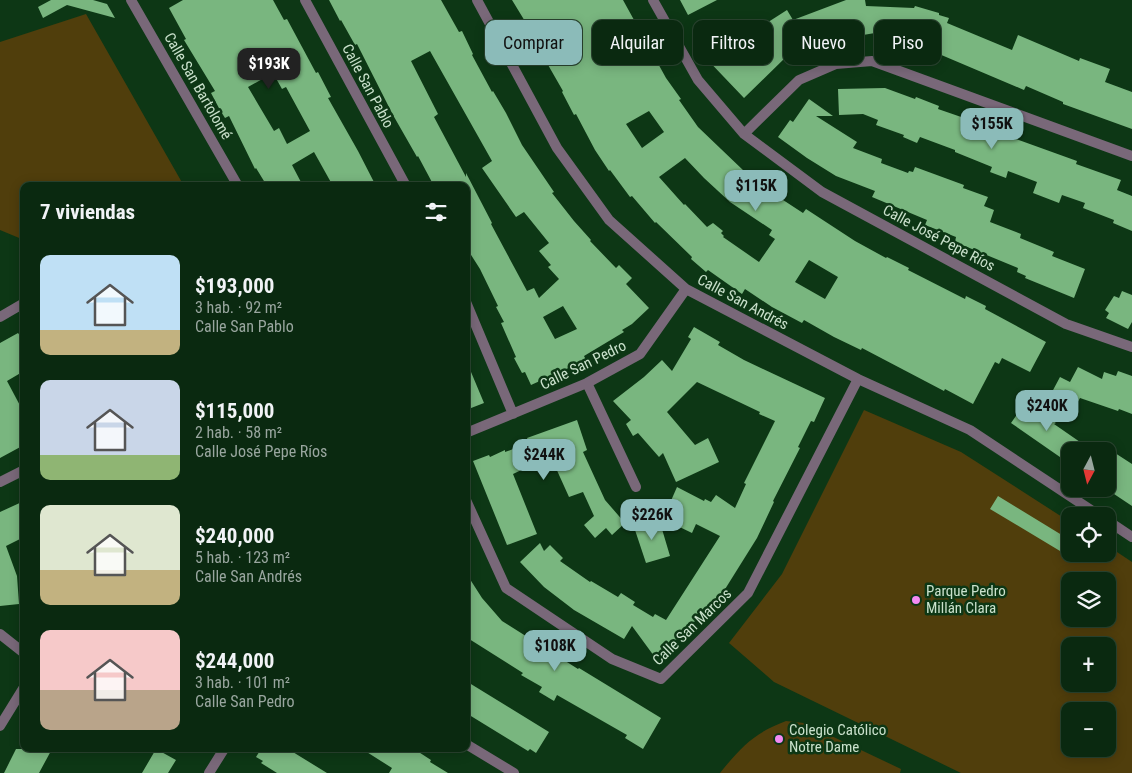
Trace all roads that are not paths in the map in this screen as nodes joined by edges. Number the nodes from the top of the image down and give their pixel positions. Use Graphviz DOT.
graph roads {
  1 [pos="131,0"];
  2 [pos="305,0"];
  3 [pos="477,0"];
  4 [pos="653,0"];
  5 [pos="744,134"];
  6 [pos="1132,156"];
  7 [pos="234,182"];
  8 [pos="404,182"];
  9 [pos="686,289"];
  10 [pos="20,306"];
  11 [pos="470,312"];
  12 [pos="0,317"];
  13 [pos="1132,347"];
  14 [pos="858,379"];
  15 [pos="587,383"];
  16 [pos="513,414"];
  17 [pos="470,431"];
  18 [pos="20,472"];
  19 [pos="0,482"];
  20 [pos="636,487"];
  21 [pos="1086,507"];
  22 [pos="470,509"];
  23 [pos="1116,526"];
  24 [pos="1132,537"];
  25 [pos="0,634"];
  26 [pos="20,650"];
  27 [pos="20,693"];
  28 [pos="0,726"];
  29 [pos="470,746"];
  30 [pos="222,752"];
  31 [pos="209,773"];
  32 [pos="514,773"];
  1 -- 7 [label="street, Calle San Bartolomé"];
  2 -- 8 [label="street, Calle San Pablo"];
  3 -- 9 [label="street, Calle San Andrés"];
  4 -- 5 [label="street, Calle José Pepe Ríos"];
  5 -- 6 [label="street"];
  5 -- 13 [label="street, Calle José Pepe Ríos"];
  9 -- 14 [label="street, Calle San Andrés"];
  9 -- 15 [label="street, Calle San Pedro"];
  10 -- 12 [label="street"];
  11 -- 16 [label="street"];
  14 -- 21 [label="street, Calle San Andrés"];
  14 -- 22 [label="street, Calle San Marcos"];
  15 -- 16 [label="street, Calle San Pedro"];
  15 -- 20 [label="street"];
  16 -- 17 [label="street, Calle San Pedro"];
  18 -- 19 [label="street"];
  23 -- 24 [label="street"];
  25 -- 26 [label="street"];
  27 -- 28 [label="street"];
  29 -- 32 [label="street"];
  30 -- 31 [label="street"];
}
